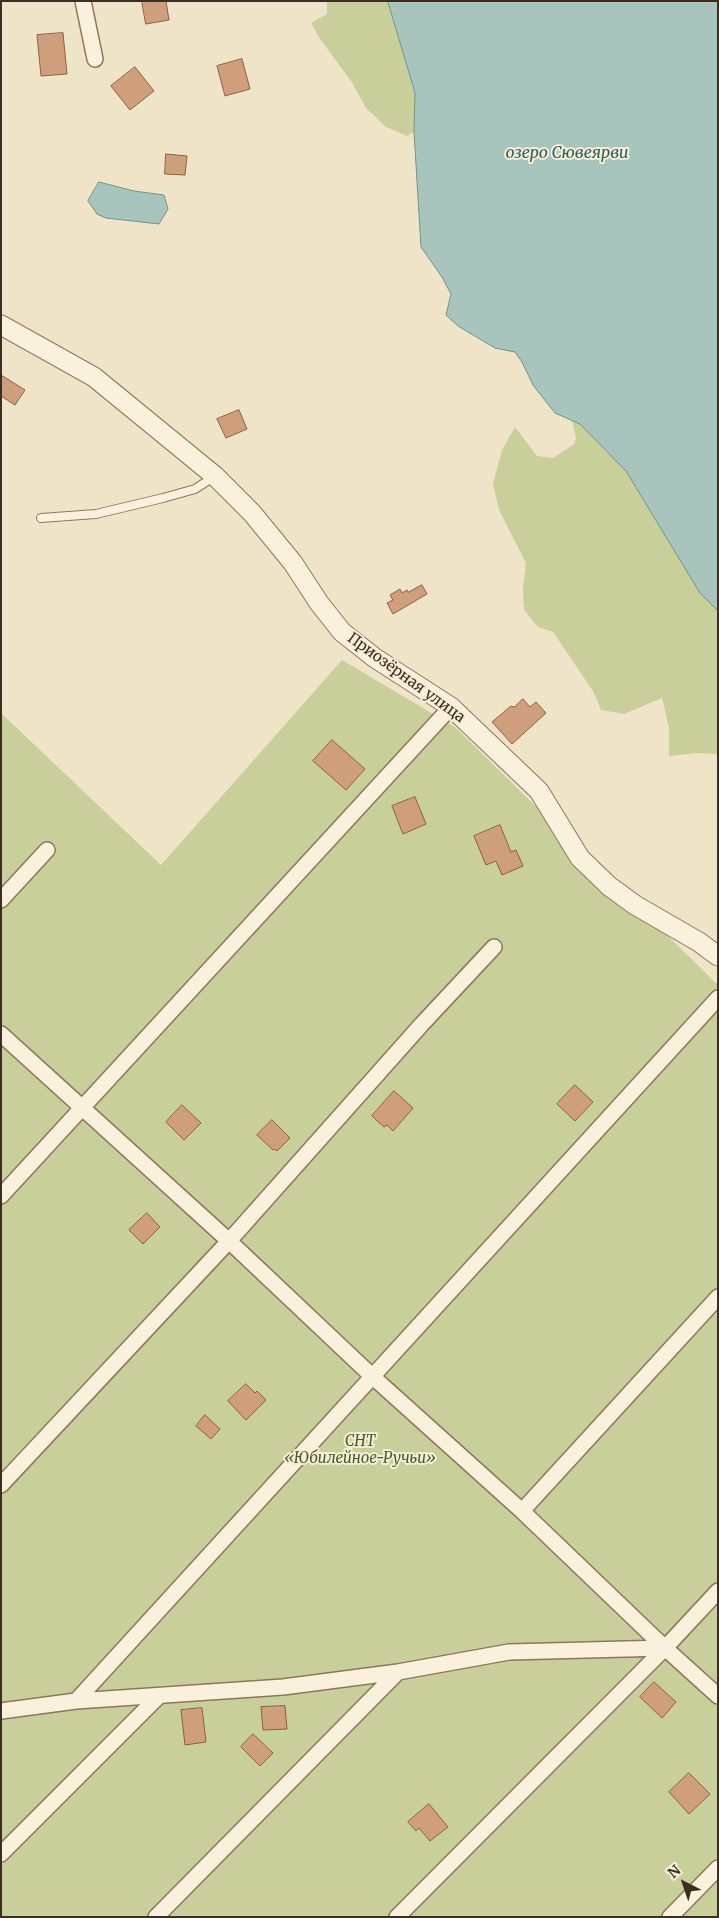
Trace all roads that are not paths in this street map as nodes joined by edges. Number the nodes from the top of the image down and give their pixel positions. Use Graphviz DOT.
graph roads {
  1 [pos="83,1"];
  2 [pos="94,59"];
  3 [pos="1,325"];
  4 [pos="214,476"];
  5 [pos="41,518"];
  6 [pos="451,707"];
  7 [pos="47,850"];
  8 [pos="1,900"];
  9 [pos="494,947"];
  10 [pos="718,956"];
  11 [pos="718,998"];
  12 [pos="1,1034"];
  13 [pos="82,1107"];
  14 [pos="1,1196"];
  15 [pos="228,1241"];
  16 [pos="718,1297"];
  17 [pos="374,1377"];
  18 [pos="1,1485"];
  19 [pos="522,1511"];
  20 [pos="718,1591"];
  21 [pos="665,1648"];
  22 [pos="398,1672"];
  23 [pos="718,1696"];
  24 [pos="158,1697"];
  25 [pos="76,1701"];
  26 [pos="1,1711"];
  27 [pos="1,1854"];
  28 [pos="718,1868"];
  29 [pos="156,1917"];
  30 [pos="397,1917"];
  31 [pos="670,1917"];
  1 -- 2 [label="street"];
  3 -- 4 [label="street, Приозёрная улица"];
  4 -- 5 [label="lane"];
  4 -- 6 [label="street, Приозёрная улица"];
  6 -- 10 [label="street, Приозёрная улица"];
  6 -- 13 [label="street"];
  7 -- 8 [label="street"];
  9 -- 15 [label="street"];
  11 -- 17 [label="street"];
  12 -- 13 [label="street"];
  13 -- 14 [label="street"];
  13 -- 15 [label="street"];
  15 -- 17 [label="street"];
  15 -- 18 [label="street"];
  16 -- 19 [label="street"];
  17 -- 19 [label="street"];
  17 -- 25 [label="street"];
  19 -- 21 [label="street"];
  20 -- 21 [label="street"];
  21 -- 22 [label="street"];
  21 -- 23 [label="street"];
  21 -- 30 [label="street"];
  22 -- 24 [label="street"];
  22 -- 29 [label="street"];
  24 -- 25 [label="street"];
  24 -- 27 [label="street"];
  25 -- 26 [label="street"];
  28 -- 31 [label="street"];
}
